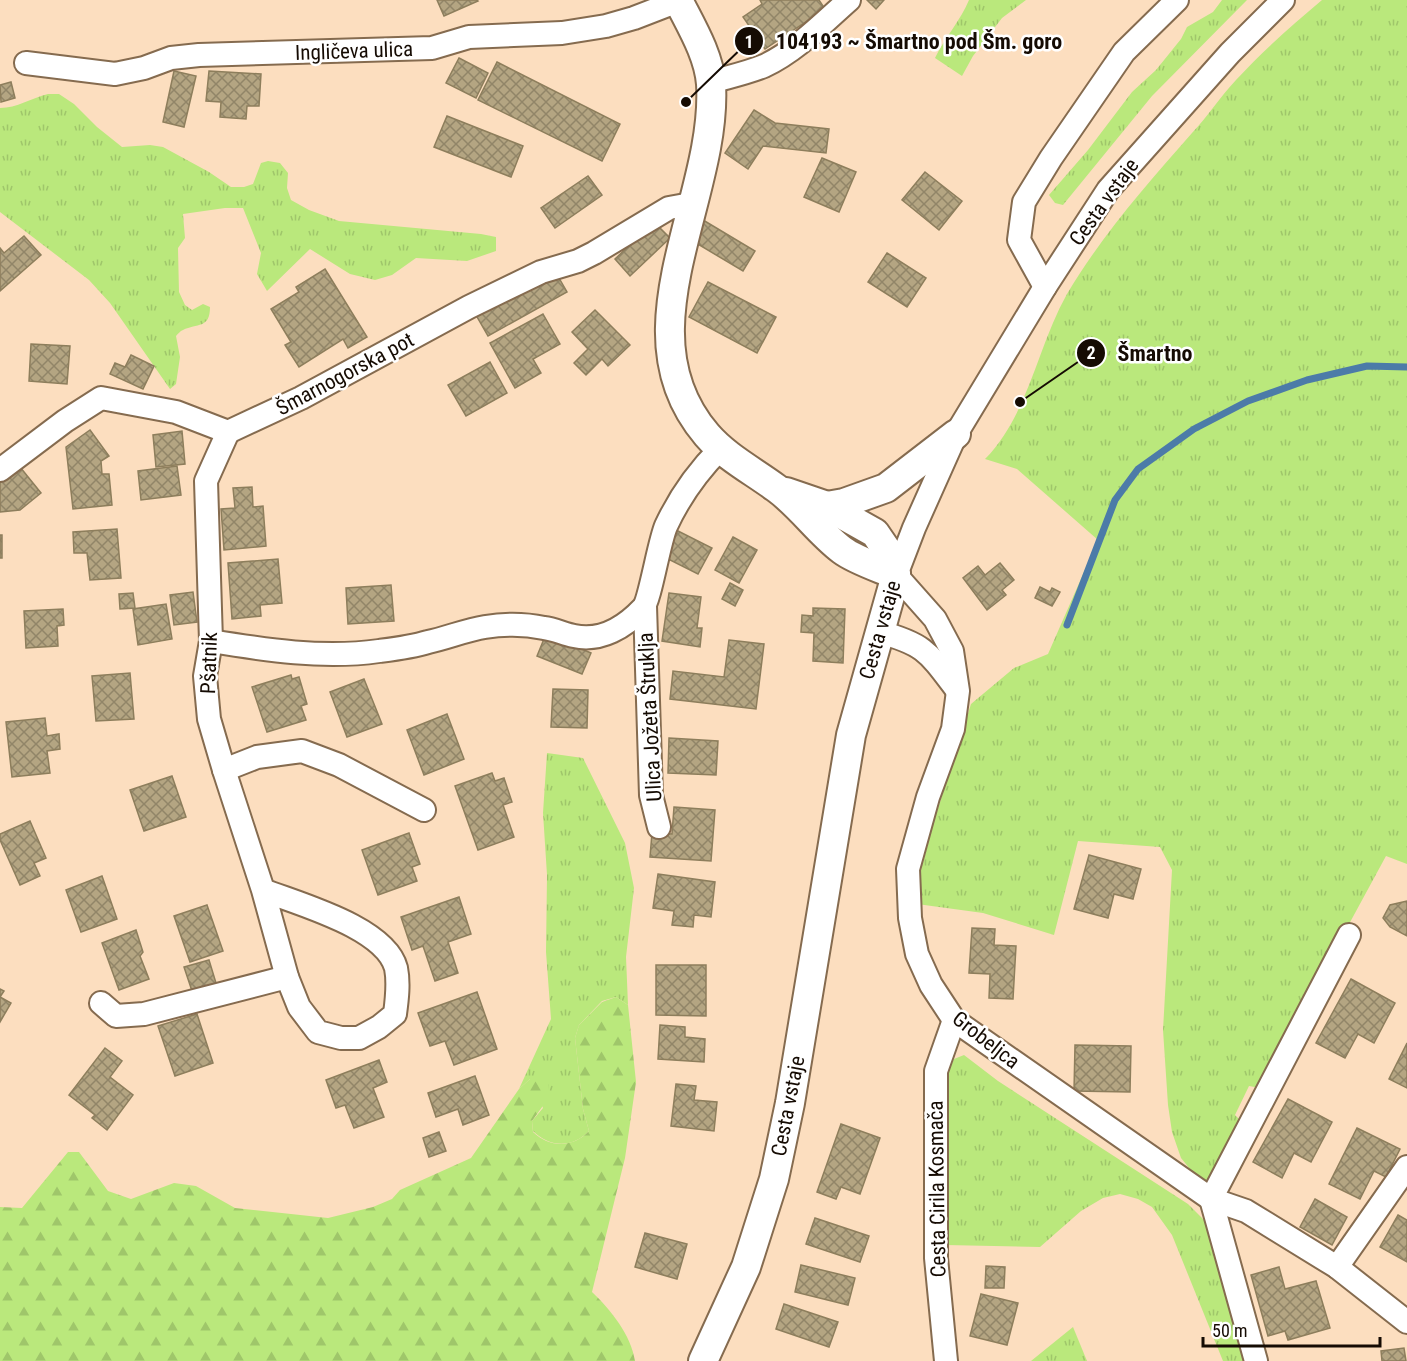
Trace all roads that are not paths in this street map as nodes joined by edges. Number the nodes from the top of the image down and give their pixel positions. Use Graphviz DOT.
graph roads {
  1 [pos="849,0"];
  2 [pos="1177,0"];
  3 [pos="1283,0"];
  4 [pos="678,1"];
  5 [pos="26,63"];
  6 [pos="711,82"];
  7 [pos="692,204"];
  8 [pos="1045,287"];
  9 [pos="228,432"];
  10 [pos="956,434"];
  11 [pos="721,448"];
  12 [pos="0,470"];
  13 [pos="778,489"];
  14 [pos="827,506"];
  15 [pos="896,574"];
  16 [pos="645,606"];
  17 [pos="879,632"];
  18 [pos="211,641"];
  19 [pos="958,691"];
  20 [pos="224,770"];
  21 [pos="424,810"];
  22 [pos="659,827"];
  23 [pos="262,890"];
  24 [pos="1349,935"];
  25 [pos="287,977"];
  26 [pos="101,1003"];
  27 [pos="954,1020"];
  28 [pos="1407,1167"];
  29 [pos="1211,1199"];
  30 [pos="1337,1266"];
  31 [pos="1404,1316"];
  32 [pos="703,1361"];
  33 [pos="946,1361"];
  34 [pos="1256,1361"];
  1 -- 6 [label="street"];
  2 -- 8 [label="street"];
  3 -- 8 [label="street, Cesta vstaje"];
  4 -- 5 [label="street, Ingličeva ulica"];
  4 -- 6 [label="main road"];
  6 -- 7 [label="main road"];
  7 -- 9 [label="street, Šmarnogorska pot"];
  7 -- 11 [label="main road"];
  8 -- 10 [label="street, Cesta vstaje"];
  9 -- 12 [label="street"];
  9 -- 18 [label="street, Pšatnik"];
  10 -- 14 [label="main road"];
  10 -- 15 [label="street, Cesta vstaje"];
  11 -- 13 [label="main road"];
  11 -- 16 [label="street, Ulica Jožeta Štruklja"];
  13 -- 14 [label="main road"];
  13 -- 15 [label="main road"];
  14 -- 15 [label="main road"];
  15 -- 17 [label="main road, Cesta vstaje"];
  15 -- 19 [label="street, Grobeljca"];
  16 -- 18 [label="street, Ulica Jožeta Štruklja"];
  16 -- 22 [label="street, Ulica Jožeta Štruklja"];
  17 -- 19 [label="street"];
  17 -- 32 [label="main road, Cesta vstaje"];
  18 -- 20 [label="street, Pšatnik"];
  19 -- 27 [label="street, Grobeljca"];
  20 -- 21 [label="street"];
  20 -- 23 [label="street, Pšatnik"];
  23 -- 25 [label="street, Pšatnik"];
  23 -- 25 [label="street, Pšatnik"];
  24 -- 29 [label="street"];
  25 -- 26 [label="street"];
  27 -- 29 [label="street, Grobeljca"];
  27 -- 33 [label="street, Cesta Cirila Kosmača"];
  28 -- 30 [label="street"];
  29 -- 30 [label="street, Grobeljca"];
  29 -- 34 [label="street"];
  30 -- 31 [label="street, Grobeljca"];
}
